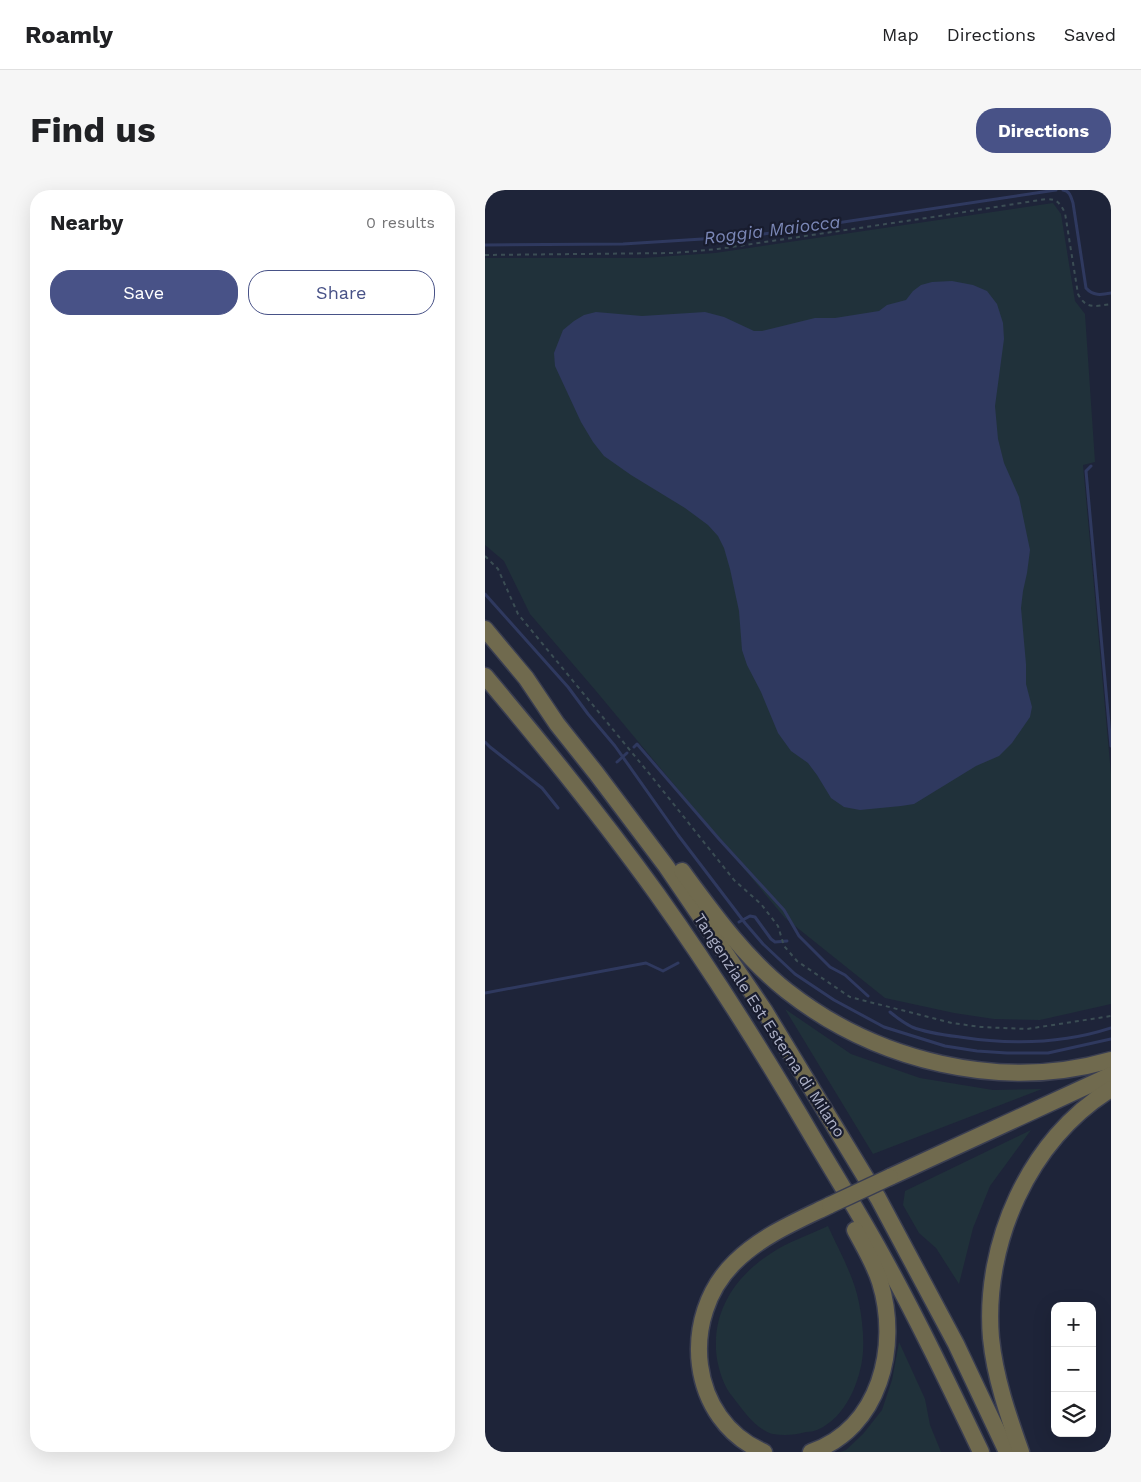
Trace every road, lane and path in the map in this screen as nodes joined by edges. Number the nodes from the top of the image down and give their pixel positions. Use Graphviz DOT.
graph roads {
  1 [pos="485,255"];
  2 [pos="1111,304"];
  3 [pos="485,556"];
  4 [pos="485,630"];
  5 [pos="485,676"];
  6 [pos="596,773"];
  7 [pos="1111,1016"];
  8 [pos="1111,1060"];
  9 [pos="1111,1075"];
  10 [pos="1111,1089"];
  11 [pos="786,1091"];
  12 [pos="764,1452"];
  13 [pos="811,1452"];
  14 [pos="981,1452"];
  15 [pos="1007,1452"];
  16 [pos="1021,1452"];
  1 -- 2 [label="path"];
  3 -- 7 [label="path"];
  4 -- 6 [label="highway, Tangenziale Est Esterna di Milano"];
  5 -- 11 [label="highway, Tangenziale Est Esterna di Milano"];
  6 -- 8 [label="highway"];
  6 -- 15 [label="highway, Tangenziale Est Esterna di Milano"];
  9 -- 12 [label="highway, bridge"];
  10 -- 16 [label="highway"];
  11 -- 13 [label="highway"];
  11 -- 14 [label="highway, Tangenziale Est Esterna di Milano"];
}
